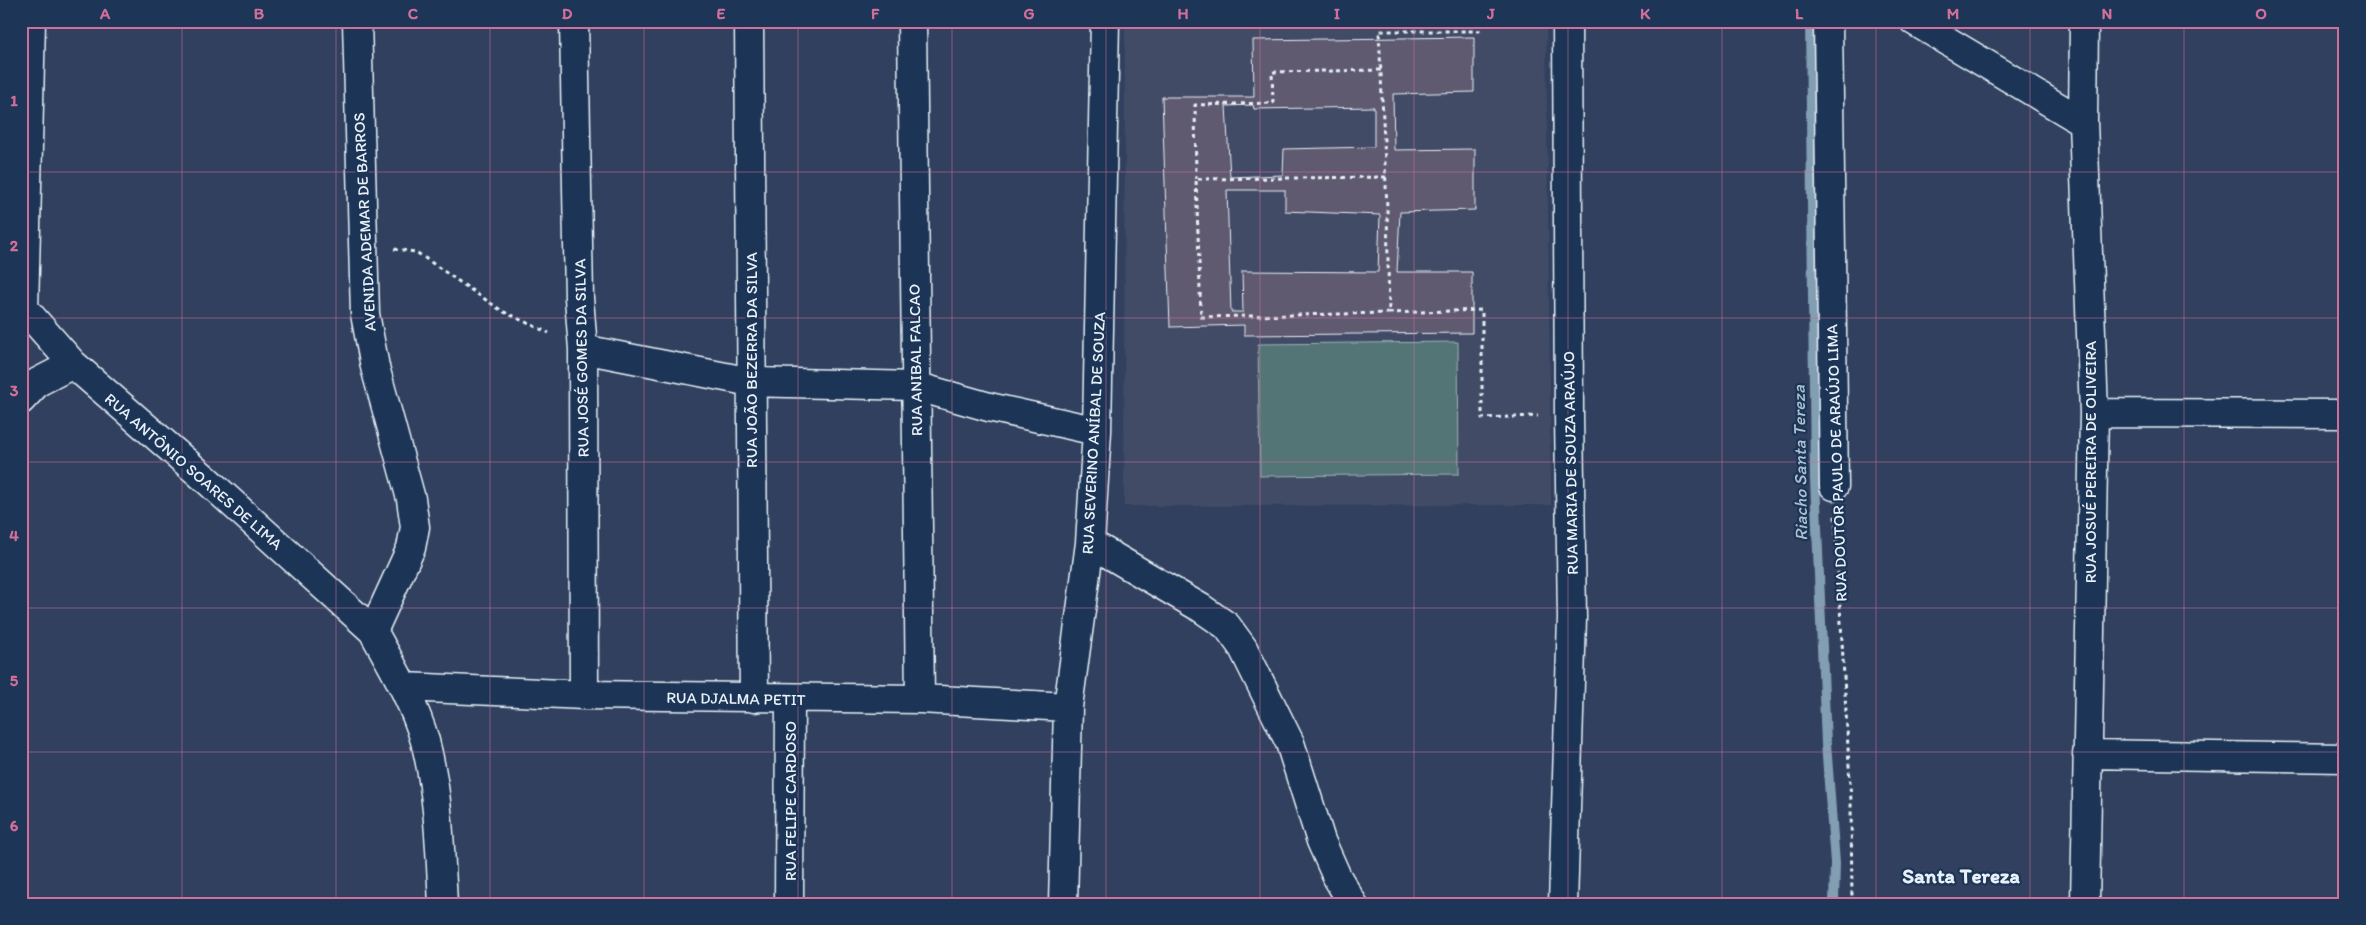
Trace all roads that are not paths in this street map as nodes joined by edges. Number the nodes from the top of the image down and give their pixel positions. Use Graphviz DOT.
graph roads {
  1 [pos="31,21"];
  2 [pos="357,21"];
  3 [pos="574,21"];
  4 [pos="749,21"];
  5 [pos="912,21"];
  6 [pos="1104,21"];
  7 [pos="1567,21"];
  8 [pos="1828,21"];
  9 [pos="1914,21"];
  10 [pos="2084,21"];
  11 [pos="2083,122"];
  12 [pos="23,307"];
  13 [pos="584,349"];
  14 [pos="73,364"];
  15 [pos="751,382"];
  16 [pos="915,386"];
  17 [pos="21,400"];
  18 [pos="2094,413"];
  19 [pos="2345,414"];
  20 [pos="1097,431"];
  21 [pos="1834,486"];
  22 [pos="1090,543"];
  23 [pos="372,631"];
  24 [pos="404,687"];
  25 [pos="584,695"];
  26 [pos="754,698"];
  27 [pos="790,699"];
  28 [pos="920,700"];
  29 [pos="1068,707"];
  30 [pos="2087,754"];
  31 [pos="2345,758"];
  32 [pos="443,904"];
  33 [pos="789,904"];
  34 [pos="1063,904"];
  35 [pos="1353,904"];
  36 [pos="1563,904"];
  37 [pos="2085,904"];
  1 -- 12 [label="street"];
  2 -- 23 [label="street, AVENIDA ADEMAR DE BARROS"];
  3 -- 13 [label="street, RUA JOSÉ GOMES DA SILVA"];
  4 -- 15 [label="street, RUA JOÃO BEZERRA DA SILVA"];
  5 -- 16 [label="street, RUA ANIBAL FALCAO"];
  6 -- 20 [label="street, RUA SEVERINO ANÍBAL DE SOUZA"];
  7 -- 36 [label="street, RUA MARIA DE SOUZA ARAÚJO"];
  8 -- 21 [label="street, RUA DOUTOR PAULO DE ARAÚJO LIMA"];
  9 -- 11 [label="street"];
  10 -- 11 [label="street, RUA JOSUÉ PEREIRA DE OLIVEIRA"];
  11 -- 18 [label="street, RUA JOSUÉ PEREIRA DE OLIVEIRA"];
  12 -- 14 [label="street, RUA ANTÔNIO SOARES DE LIMA"];
  13 -- 15 [label="street"];
  13 -- 25 [label="street, RUA JOSÉ GOMES DA SILVA"];
  14 -- 17 [label="street"];
  14 -- 23 [label="street, RUA ANTÔNIO SOARES DE LIMA"];
  15 -- 16 [label="street"];
  15 -- 26 [label="street, RUA JOÃO BEZERRA DA SILVA"];
  16 -- 20 [label="street"];
  16 -- 28 [label="street, RUA ANIBAL FALCAO"];
  18 -- 19 [label="street"];
  18 -- 30 [label="street, RUA JOSUÉ PEREIRA DE OLIVEIRA"];
  20 -- 22 [label="street, RUA SEVERINO ANÍBAL DE SOUZA"];
  22 -- 29 [label="street, RUA SEVERINO ANÍBAL DE SOUZA"];
  22 -- 35 [label="street"];
  23 -- 24 [label="street"];
  24 -- 25 [label="street, RUA DJALMA PETIT"];
  24 -- 32 [label="street"];
  25 -- 26 [label="street, RUA DJALMA PETIT"];
  26 -- 27 [label="street, RUA DJALMA PETIT"];
  27 -- 28 [label="street, RUA DJALMA PETIT"];
  27 -- 33 [label="street, RUA FELIPE CARDOSO"];
  28 -- 29 [label="street, RUA DJALMA PETIT"];
  29 -- 34 [label="street, RUA SEVERINO ANÍBAL DE SOUZA"];
  30 -- 31 [label="street"];
  30 -- 37 [label="street, RUA JOSUÉ PEREIRA DE OLIVEIRA"];
}
